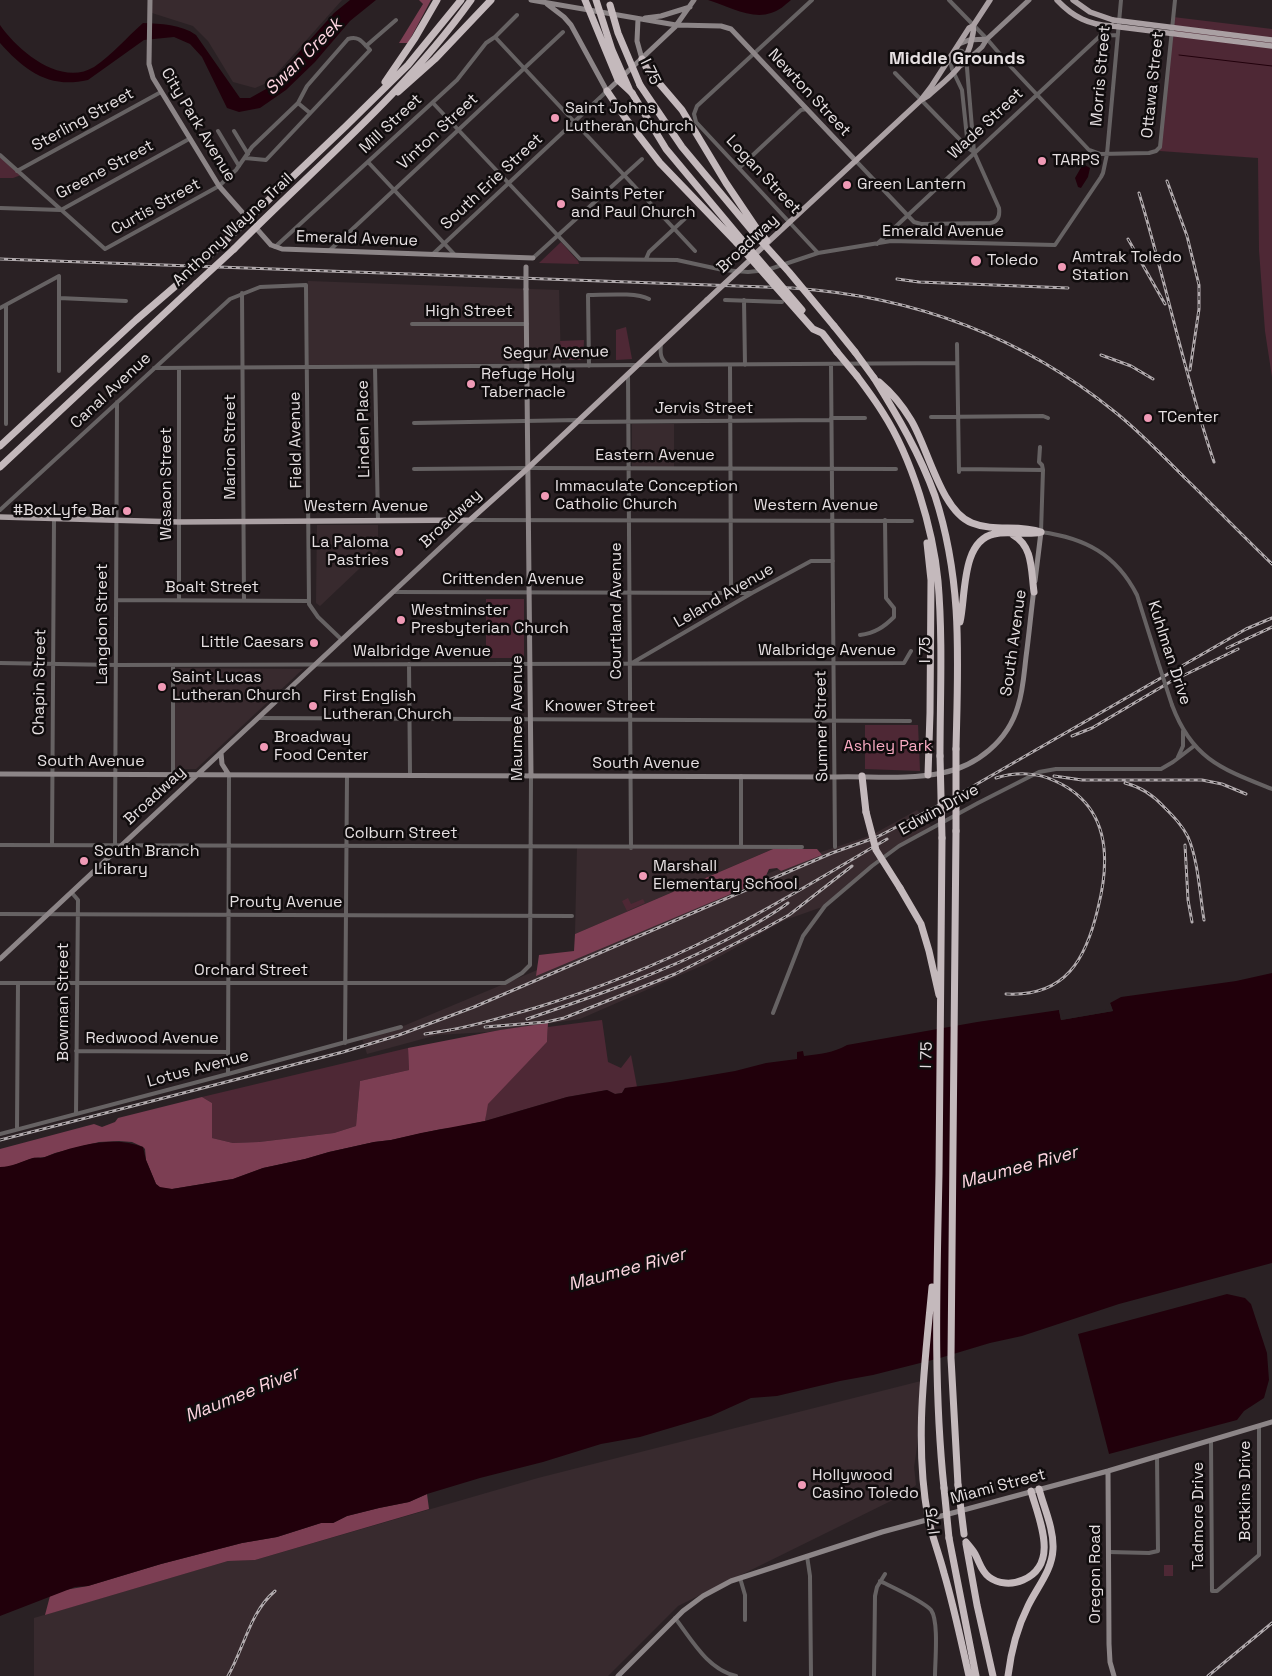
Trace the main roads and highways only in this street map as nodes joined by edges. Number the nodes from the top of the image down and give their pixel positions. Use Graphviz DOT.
graph roads {
  1 [pos="437,0"];
  2 [pos="491,0"];
  3 [pos="585,0"];
  4 [pos="596,0"];
  5 [pos="990,0"];
  6 [pos="1057,0"];
  7 [pos="1073,0"];
  8 [pos="464,2"];
  9 [pos="610,2"];
  10 [pos="1113,23"];
  11 [pos="974,26"];
  12 [pos="1272,40"];
  13 [pos="1272,46"];
  14 [pos="642,59"];
  15 [pos="607,91"];
  16 [pos="633,96"];
  17 [pos="921,100"];
  18 [pos="369,102"];
  19 [pos="380,107"];
  20 [pos="755,230"];
  21 [pos="739,242"];
  22 [pos="874,378"];
  23 [pos="0,446"];
  24 [pos="0,467"];
  25 [pos="916,486"];
  26 [pos="0,517"];
  27 [pos="470,520"];
  28 [pos="1010,533"];
  29 [pos="1034,592"];
  30 [pos="958,633"];
  31 [pos="928,775"];
  32 [pos="862,776"];
  33 [pos="942,1008"];
  34 [pos="937,1232"];
  35 [pos="1039,1489"];
  36 [pos="1031,1491"];
  37 [pos="966,1542"];
  38 [pos="969,1676"];
  39 [pos="976,1676"];
  40 [pos="993,1676"];
  41 [pos="1008,1676"];
  1 -- 18 [label="highway"];
  2 -- 19 [label="highway"];
  3 -- 16 [label="highway, bridge"];
  4 -- 16 [label="highway, I 75, bridge"];
  5 -- 11 [label="main road, Broadway"];
  6 -- 10 [label="main road"];
  7 -- 10 [label="main road"];
  8 -- 18 [label="highway, Anthony Wayne Trail"];
  8 -- 19 [label="highway, Anthony Wayne Trail"];
  9 -- 20 [label="highway, I 75, bridge"];
  10 -- 12 [label="main road, bridge"];
  10 -- 13 [label="main road, bridge"];
  11 -- 17 [label="main road, Broadway"];
  11 -- 17 [label="main road, Broadway"];
  14 -- 20 [label="highway"];
  15 -- 21 [label="highway"];
  16 -- 21 [label="highway, I 75"];
  17 -- 27 [label="main road, Broadway, bridge"];
  18 -- 23 [label="highway, Anthony Wayne Trail, bridge"];
  19 -- 24 [label="highway, Anthony Wayne Trail, bridge"];
  20 -- 22 [label="highway, I 75, bridge"];
  21 -- 25 [label="highway, I 75 / I 75, bridge"];
  22 -- 28 [label="highway"];
  22 -- 30 [label="highway, I 75"];
  25 -- 31 [label="highway"];
  25 -- 33 [label="highway, I 75 / I 75, bridge"];
  26 -- 27 [label="main road, Western Avenue"];
  28 -- 29 [label="highway"];
  28 -- 30 [label="highway"];
  30 -- 37 [label="highway, I 75, bridge"];
  32 -- 33 [label="highway, bridge"];
  33 -- 34 [label="highway, I 75 / I 75"];
  34 -- 38 [label="highway"];
  34 -- 39 [label="highway, I 75 / I 75, bridge"];
  35 -- 41 [label="highway"];
  36 -- 37 [label="highway"];
  37 -- 40 [label="highway, I 75"];
}
